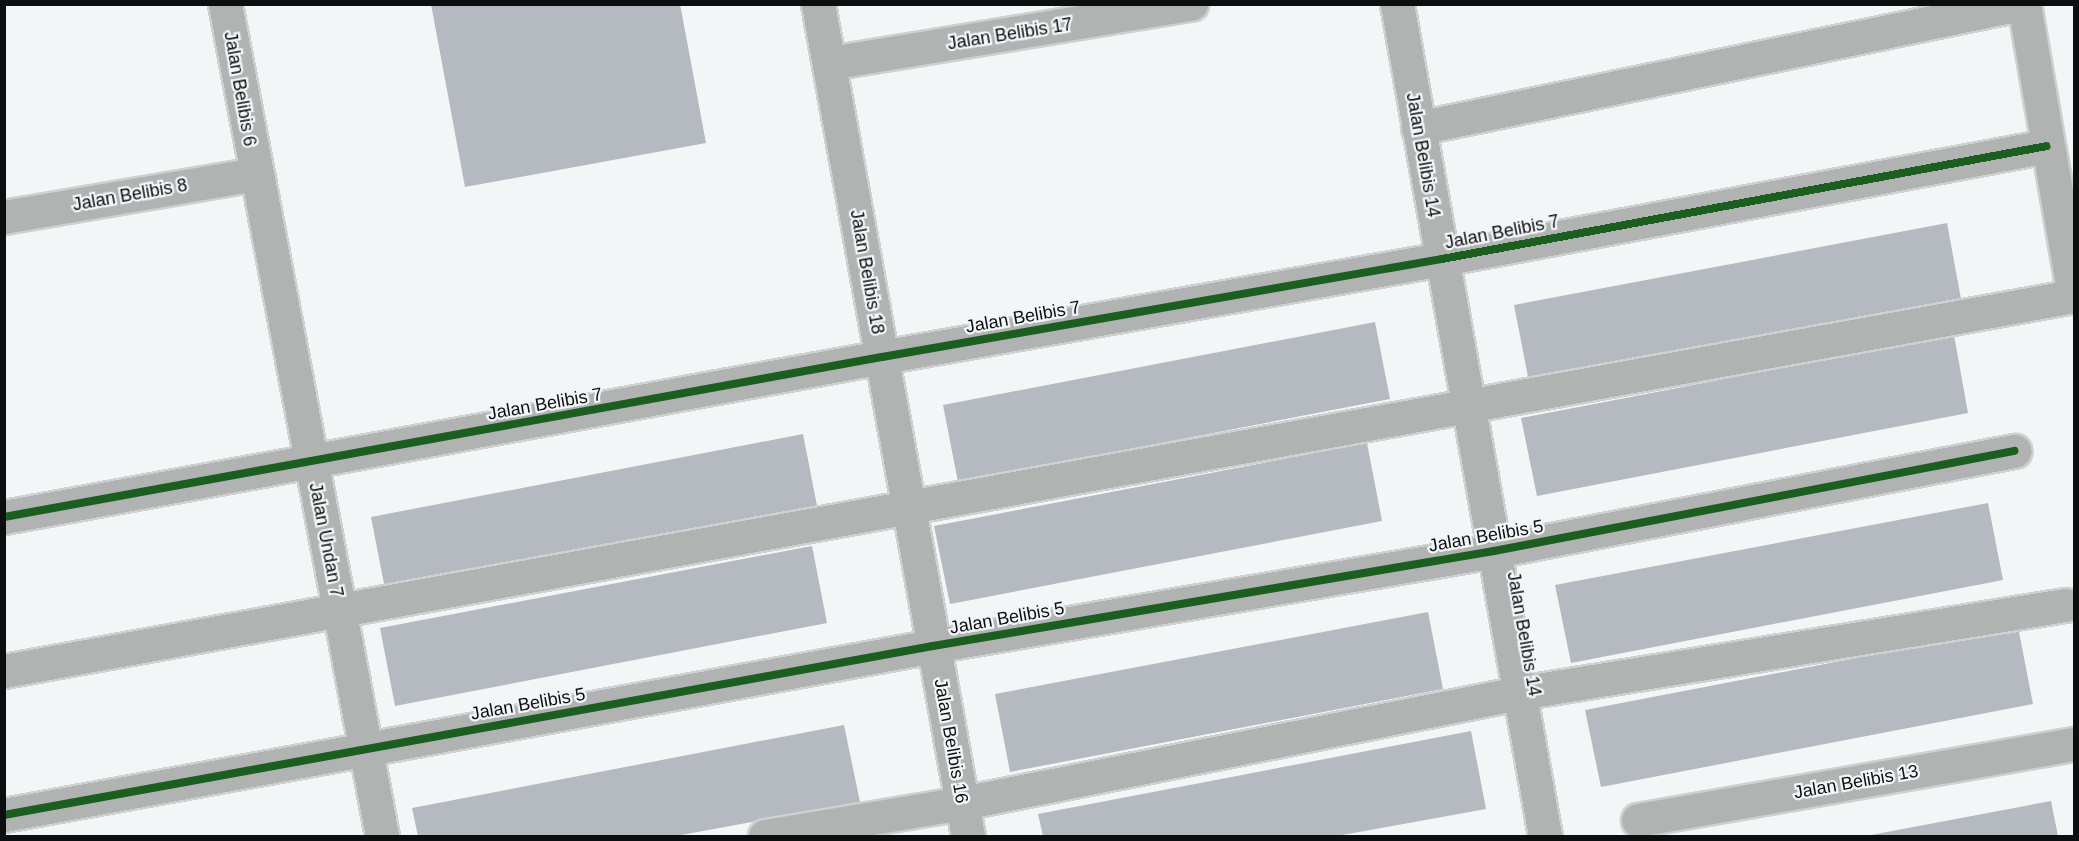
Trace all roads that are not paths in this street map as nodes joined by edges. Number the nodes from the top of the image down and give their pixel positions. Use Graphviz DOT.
graph roads {
  1 [pos="225,4"];
  2 [pos="818,4"];
  3 [pos="1191,4"];
  4 [pos="1396,4"];
  5 [pos="2022,4"];
  6 [pos="829,63"];
  7 [pos="1418,128"];
  8 [pos="2047,146"];
  9 [pos="255,174"];
  10 [pos="4,217"];
  11 [pos="1442,259"];
  12 [pos="2074,296"];
  13 [pos="882,357"];
  14 [pos="1468,407"];
  15 [pos="2014,451"];
  16 [pos="310,462"];
  17 [pos="909,508"];
  18 [pos="4,517"];
  19 [pos="1494,551"];
  20 [pos="2065,605"];
  21 [pos="341,611"];
  22 [pos="933,646"];
  23 [pos="4,671"];
  24 [pos="1519,693"];
  25 [pos="2074,744"];
  26 [pos="367,749"];
  27 [pos="962,804"];
  28 [pos="4,815"];
  29 [pos="1638,820"];
  30 [pos="382,837"];
  31 [pos="765,837"];
  32 [pos="968,837"];
  33 [pos="1545,837"];
  1 -- 9 [label="street, Jalan Belibis 6"];
  2 -- 6 [label="street, Jalan Belibis 18"];
  3 -- 6 [label="street, Jalan Belibis 17"];
  4 -- 7 [label="street, Jalan Belibis 14"];
  5 -- 7 [label="street"];
  5 -- 8 [label="street"];
  6 -- 13 [label="street, Jalan Belibis 18"];
  7 -- 11 [label="street, Jalan Belibis 14"];
  8 -- 11 [label="street, Jalan Belibis 7"];
  8 -- 12 [label="street"];
  9 -- 10 [label="street, Jalan Belibis 8"];
  9 -- 16 [label="street, Jalan Undan 7"];
  11 -- 13 [label="street, Jalan Belibis 7"];
  11 -- 14 [label="street, Jalan Belibis 14"];
  12 -- 14 [label="street"];
  13 -- 16 [label="street, Jalan Belibis 7"];
  13 -- 17 [label="street, Jalan Belibis 18"];
  14 -- 17 [label="street"];
  14 -- 19 [label="street, Jalan Belibis 14"];
  15 -- 19 [label="street, Jalan Belibis 5"];
  16 -- 18 [label="street, Jalan Belibis 7"];
  16 -- 21 [label="street, Jalan Undan 7"];
  17 -- 21 [label="street"];
  17 -- 22 [label="street, Jalan Belibis 18"];
  19 -- 22 [label="street, Jalan Belibis 5"];
  19 -- 24 [label="street, Jalan Belibis 14"];
  20 -- 24 [label="street"];
  21 -- 23 [label="street"];
  21 -- 26 [label="street, Jalan Undan 7"];
  22 -- 26 [label="street, Jalan Belibis 5"];
  22 -- 27 [label="street, Jalan Belibis 16"];
  24 -- 27 [label="street"];
  24 -- 33 [label="street, Jalan Belibis 14"];
  25 -- 29 [label="street, Jalan Belibis 13"];
  26 -- 28 [label="street, Jalan Belibis 5"];
  26 -- 30 [label="street, Jalan Undan 7"];
  27 -- 31 [label="street"];
  27 -- 32 [label="street, Jalan Belibis 16"];
}
